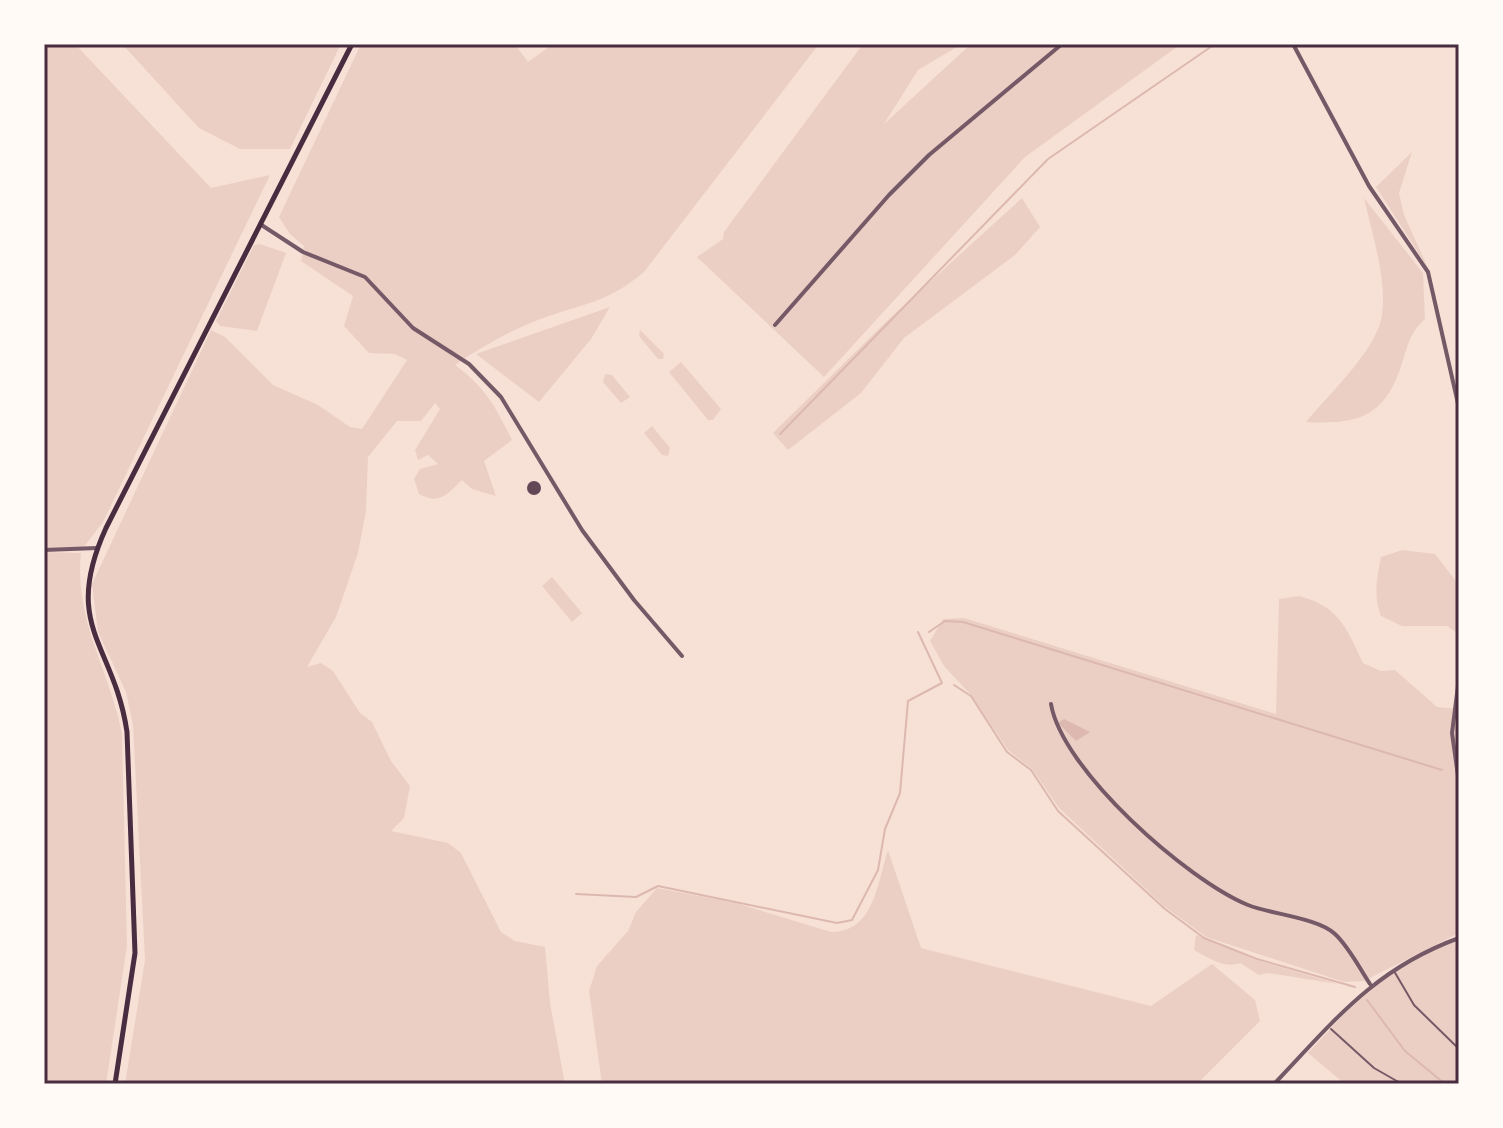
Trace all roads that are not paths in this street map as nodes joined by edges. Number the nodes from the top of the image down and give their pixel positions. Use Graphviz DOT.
graph roads {
  1 [pos="352,44"];
  2 [pos="1062,44"];
  3 [pos="1293,44"];
  4 [pos="258,223"];
  5 [pos="775,325"];
  6 [pos="1459,408"];
  7 [pos="97,548"];
  8 [pos="44,550"];
  9 [pos="682,656"];
  10 [pos="1459,678"];
  11 [pos="1051,704"];
  12 [pos="1459,783"];
  13 [pos="1459,938"];
  14 [pos="1393,970"];
  15 [pos="1370,984"];
  16 [pos="1328,1027"];
  17 [pos="1459,1049"];
  18 [pos="115,1084"];
  19 [pos="1274,1084"];
  20 [pos="1402,1084"];
  1 -- 4 [label="main road"];
  2 -- 5 [label="street"];
  3 -- 6 [label="street"];
  4 -- 7 [label="main road"];
  4 -- 9 [label="street"];
  7 -- 8 [label="street"];
  7 -- 18 [label="main road"];
  10 -- 12 [label="street"];
  11 -- 15 [label="street"];
  13 -- 14 [label="street"];
  14 -- 15 [label="street"];
  14 -- 17 [label="lane"];
  15 -- 16 [label="street"];
  16 -- 19 [label="street"];
  16 -- 20 [label="lane"];
}
